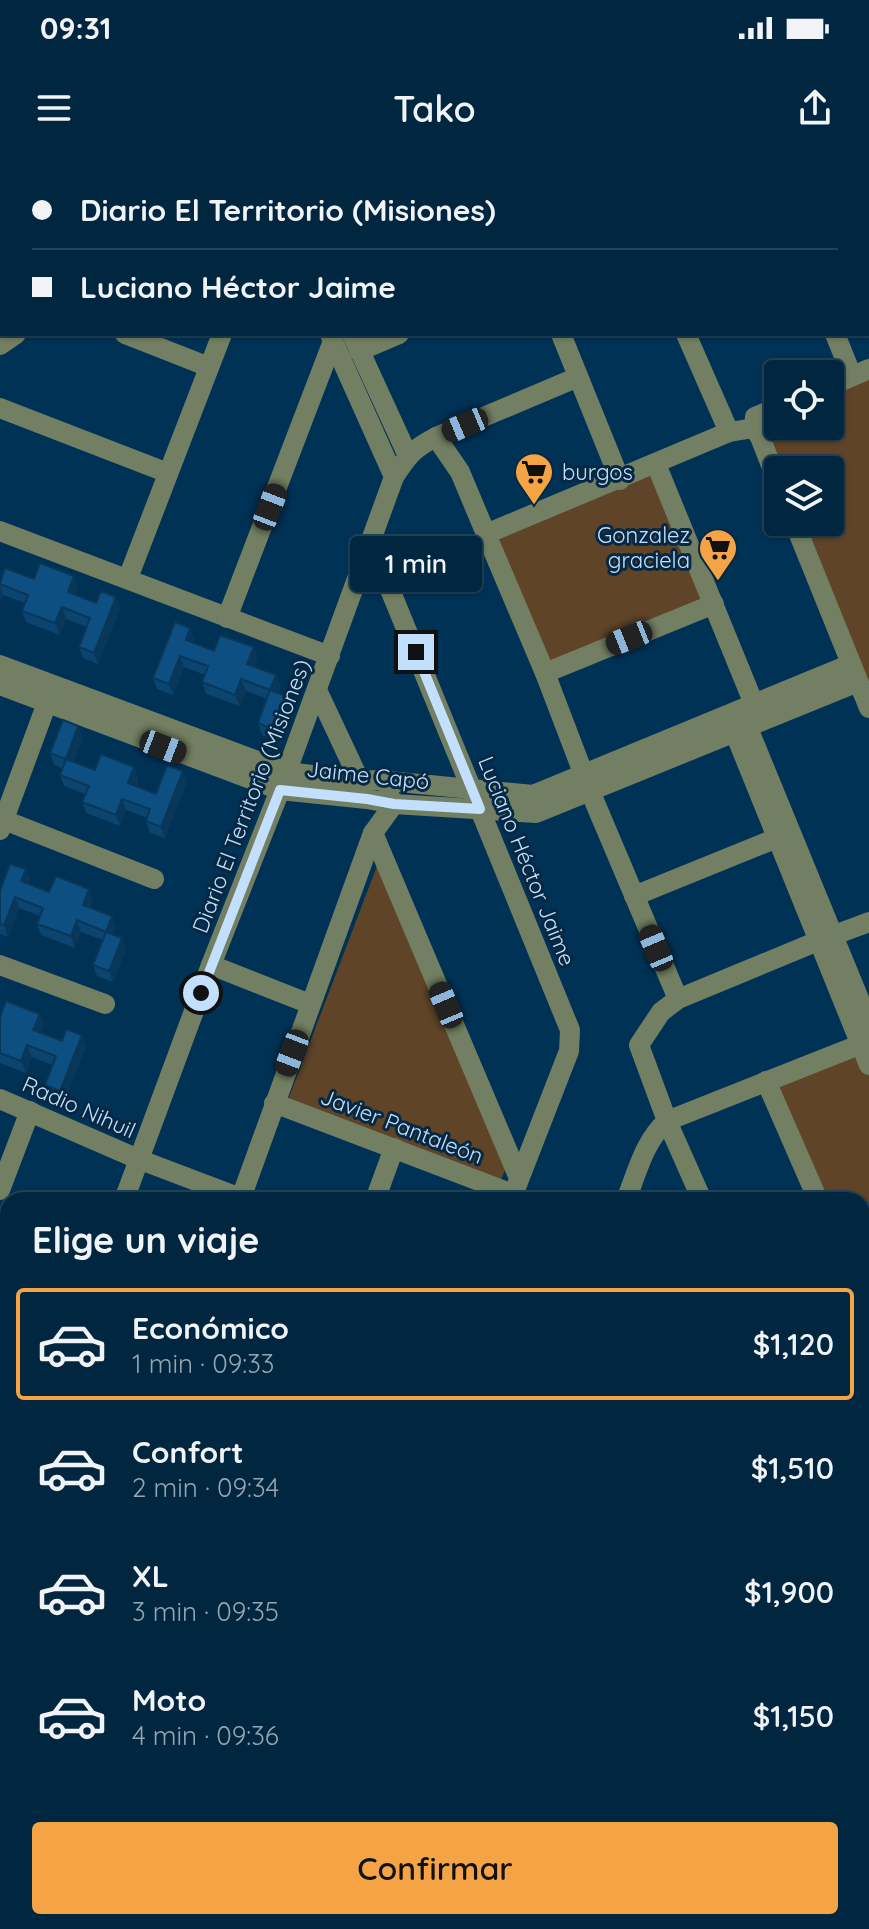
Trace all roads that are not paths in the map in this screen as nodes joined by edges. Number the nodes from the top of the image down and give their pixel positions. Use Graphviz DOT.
graph roads {
  1 [pos="130,336"];
  2 [pos="221,336"];
  3 [pos="381,336"];
  4 [pos="562,336"];
  5 [pos="687,336"];
  6 [pos="836,336"];
  7 [pos="344,340"];
  8 [pos="209,367"];
  9 [pos="861,373"];
  10 [pos="578,377"];
  11 [pos="0,408"];
  12 [pos="764,413"];
  13 [pos="754,428"];
  14 [pos="729,432"];
  15 [pos="436,437"];
  16 [pos="408,456"];
  17 [pos="767,456"];
  18 [pos="656,464"];
  19 [pos="168,473"];
  20 [pos="394,477"];
  21 [pos="620,480"];
  22 [pos="0,531"];
  23 [pos="486,534"];
  24 [pos="800,536"];
  25 [pos="371,543"];
  26 [pos="128,578"];
  27 [pos="714,604"];
  28 [pos="227,618"];
  29 [pos="330,656"];
  30 [pos="0,665"];
  31 [pos="545,673"];
  32 [pos="855,673"];
  33 [pos="0,685"];
  34 [pos="317,690"];
  35 [pos="50,694"];
  36 [pos="754,704"];
  37 [pos="869,708"];
  38 [pos="737,725"];
  39 [pos="284,781"];
  40 [pos="588,783"];
  41 [pos="369,787"];
  42 [pos="472,789"];
  43 [pos="394,804"];
  44 [pos="480,809"];
  45 [pos="2,825"];
  46 [pos="373,833"];
  47 [pos="777,838"];
  48 [pos="154,879"];
  49 [pos="634,896"];
  50 [pos="869,922"];
  51 [pos="826,938"];
  52 [pos="0,965"];
  53 [pos="211,965"];
  54 [pos="678,999"];
  55 [pos="105,1004"];
  56 [pos="310,1004"];
  57 [pos="869,1023"];
  58 [pos="865,1042"];
  59 [pos="869,1065"];
  60 [pos="766,1081"];
  61 [pos="0,1099"];
  62 [pos="274,1103"];
  63 [pos="30,1111"];
  64 [pos="667,1121"];
  65 [pos="394,1148"];
  66 [pos="138,1159"];
  67 [pos="0,1190"];
  68 [pos="514,1191"];
  69 [pos="127,1192"];
  70 [pos="225,1192"];
  71 [pos="245,1192"];
  72 [pos="378,1192"];
  73 [pos="629,1192"];
  74 [pos="698,1192"];
  75 [pos="815,1192"];
  1 -- 8 [label="street"];
  2 -- 8 [label="street"];
  3 -- 7 [label="street"];
  4 -- 10 [label="street"];
  5 -- 14 [label="street"];
  6 -- 9 [label="street"];
  7 -- 16 [label="street"];
  7 -- 20 [label="street"];
  7 -- 28 [label="street"];
  8 -- 19 [label="street"];
  10 -- 15 [label="street"];
  10 -- 21 [label="street"];
  11 -- 19 [label="street"];
  12 -- 13 [label="street"];
  13 -- 14 [label="street"];
  13 -- 17 [label="street"];
  14 -- 18 [label="street"];
  15 -- 16 [label="street"];
  15 -- 23 [label="street"];
  16 -- 20 [label="street, Diario El Territorio (Misiones)"];
  18 -- 21 [label="street"];
  18 -- 27 [label="street"];
  19 -- 26 [label="street"];
  20 -- 25 [label="street, Diario El Territorio (Misiones)"];
  21 -- 23 [label="street"];
  22 -- 26 [label="street"];
  23 -- 31 [label="street"];
  24 -- 32 [label="street"];
  25 -- 29 [label="street, Diario El Territorio (Misiones)"];
  25 -- 42 [label="street, Luciano Héctor Jaime"];
  26 -- 28 [label="street"];
  27 -- 31 [label="street"];
  27 -- 36 [label="street"];
  28 -- 29 [label="street"];
  29 -- 34 [label="street, Diario El Territorio (Misiones)"];
  30 -- 35 [label="street"];
  31 -- 40 [label="street"];
  32 -- 36 [label="street"];
  32 -- 37 [label="street"];
  32 -- 38 [label="street"];
  33 -- 35 [label="street"];
  34 -- 39 [label="street, Diario El Territorio (Misiones)"];
  34 -- 41 [label="street"];
  35 -- 39 [label="street, Jaime Capó"];
  35 -- 45 [label="street"];
  36 -- 38 [label="street"];
  38 -- 40 [label="street"];
  38 -- 47 [label="street"];
  38 -- 51 [label="street"];
  39 -- 41 [label="street, Jaime Capó"];
  39 -- 53 [label="street, Diario El Territorio (Misiones)"];
  40 -- 42 [label="street, Jaime Capó"];
  40 -- 44 [label="street, Jaime Capó"];
  40 -- 49 [label="street"];
  41 -- 42 [label="street, Jaime Capó"];
  41 -- 43 [label="street"];
  42 -- 44 [label="street, Luciano Héctor Jaime"];
  43 -- 44 [label="street, Jaime Capó"];
  43 -- 46 [label="street"];
  44 -- 68 [label="street, Luciano Héctor Jaime"];
  45 -- 48 [label="street"];
  46 -- 56 [label="street"];
  46 -- 68 [label="street"];
  47 -- 49 [label="street"];
  47 -- 51 [label="street"];
  49 -- 54 [label="street"];
  50 -- 51 [label="street"];
  51 -- 54 [label="street"];
  51 -- 57 [label="street"];
  51 -- 58 [label="street"];
  52 -- 55 [label="street"];
  53 -- 56 [label="street"];
  53 -- 66 [label="street, Diario El Territorio (Misiones)"];
  54 -- 64 [label="street"];
  56 -- 62 [label="street"];
  58 -- 59 [label="street"];
  58 -- 60 [label="street"];
  60 -- 64 [label="street"];
  60 -- 75 [label="street"];
  61 -- 63 [label="street, Radio Nihuil"];
  62 -- 65 [label="street, Javier Pantaleón"];
  62 -- 71 [label="street"];
  63 -- 66 [label="street, Radio Nihuil"];
  63 -- 67 [label="street"];
  64 -- 73 [label="street"];
  64 -- 74 [label="street"];
  65 -- 68 [label="street, Javier Pantaleón"];
  65 -- 72 [label="street"];
  66 -- 69 [label="street, Diario El Territorio (Misiones)"];
  66 -- 70 [label="street, Radio Nihuil"];
}
